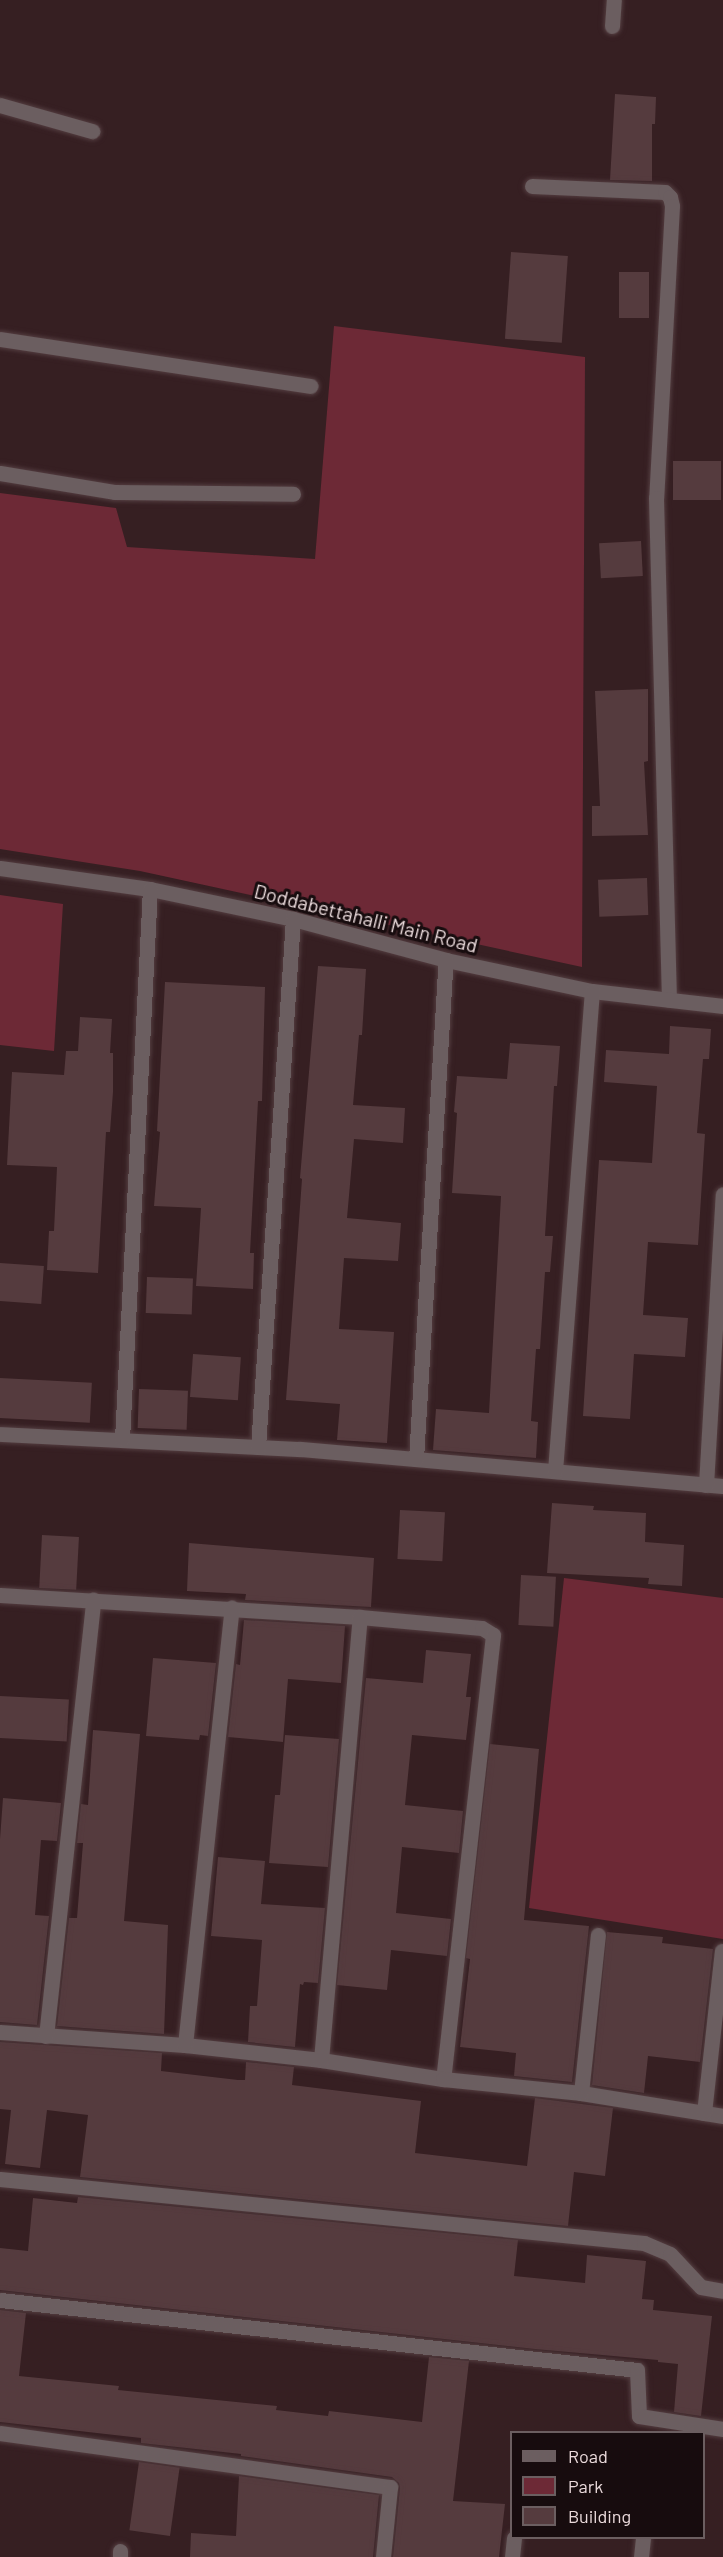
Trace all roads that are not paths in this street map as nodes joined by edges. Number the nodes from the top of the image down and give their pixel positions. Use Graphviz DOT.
graph roads {
  1 [pos="614,0"];
  2 [pos="612,26"];
  3 [pos="0,105"];
  4 [pos="92,131"];
  5 [pos="532,186"];
  6 [pos="0,339"];
  7 [pos="310,386"];
  8 [pos="0,473"];
  9 [pos="292,494"];
  10 [pos="0,868"];
  11 [pos="150,889"];
  12 [pos="294,919"];
  13 [pos="446,960"];
  14 [pos="592,991"];
  15 [pos="669,1000"];
  16 [pos="723,1006"];
  17 [pos="723,1194"];
  18 [pos="0,1434"];
  19 [pos="122,1439"];
  20 [pos="258,1447"];
  21 [pos="416,1459"];
  22 [pos="555,1472"];
  23 [pos="706,1485"];
  24 [pos="723,1486"];
  25 [pos="0,1595"];
  26 [pos="93,1600"];
  27 [pos="232,1608"];
  28 [pos="360,1617"];
  29 [pos="598,1935"];
  30 [pos="722,1951"];
  31 [pos="0,2032"];
  32 [pos="46,2036"];
  33 [pos="185,2045"];
  34 [pos="321,2061"];
  35 [pos="443,2079"];
  36 [pos="581,2093"];
  37 [pos="704,2113"];
  38 [pos="723,2116"];
  39 [pos="0,2179"];
  40 [pos="723,2291"];
  41 [pos="0,2300"];
  42 [pos="723,2429"];
  43 [pos="0,2433"];
  44 [pos="514,2539"];
  45 [pos="643,2539"];
  46 [pos="383,2557"];
  47 [pos="512,2557"];
  48 [pos="642,2557"];
  1 -- 2 [label="street"];
  3 -- 4 [label="street"];
  5 -- 15 [label="street"];
  6 -- 7 [label="street"];
  8 -- 9 [label="street"];
  10 -- 11 [label="street, Doddabettahalli Main Road"];
  11 -- 12 [label="street, Doddabettahalli Main Road"];
  11 -- 19 [label="street"];
  12 -- 13 [label="street, Doddabettahalli Main Road"];
  12 -- 20 [label="street"];
  13 -- 14 [label="street, Doddabettahalli Main Road"];
  13 -- 21 [label="street"];
  14 -- 15 [label="street, Doddabettahalli Main Road"];
  14 -- 22 [label="street"];
  15 -- 16 [label="street, Doddabettahalli Main Road"];
  17 -- 23 [label="street"];
  18 -- 19 [label="street"];
  19 -- 20 [label="street"];
  20 -- 21 [label="street"];
  21 -- 22 [label="street"];
  22 -- 23 [label="street"];
  23 -- 24 [label="street"];
  25 -- 26 [label="street"];
  26 -- 27 [label="street"];
  26 -- 32 [label="street"];
  27 -- 28 [label="street"];
  27 -- 33 [label="street"];
  28 -- 34 [label="street"];
  28 -- 35 [label="street"];
  29 -- 36 [label="street"];
  30 -- 37 [label="street"];
  31 -- 32 [label="street"];
  32 -- 33 [label="street"];
  33 -- 34 [label="street"];
  34 -- 35 [label="street"];
  35 -- 36 [label="street"];
  36 -- 37 [label="street"];
  37 -- 38 [label="street"];
  39 -- 40 [label="street"];
  41 -- 42 [label="street"];
  43 -- 46 [label="street"];
  44 -- 47 [label="street"];
  45 -- 48 [label="street"];
}
